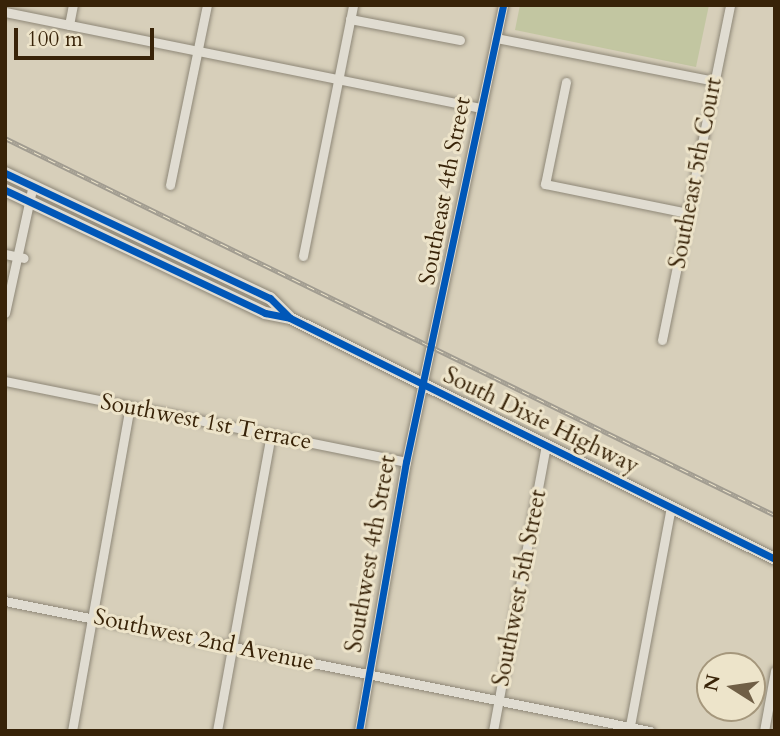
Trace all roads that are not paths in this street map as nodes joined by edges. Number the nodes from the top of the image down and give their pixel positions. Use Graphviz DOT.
graph roads {
  1 [pos="73,5"];
  2 [pos="207,5"];
  3 [pos="353,5"];
  4 [pos="503,5"];
  5 [pos="730,5"];
  6 [pos="5,12"];
  7 [pos="350,19"];
  8 [pos="69,25"];
  9 [pos="496,38"];
  10 [pos="460,40"];
  11 [pos="198,51"];
  12 [pos="338,79"];
  13 [pos="715,81"];
  14 [pos="566,82"];
  15 [pos="481,108"];
  16 [pos="5,173"];
  17 [pos="170,185"];
  18 [pos="33,186"];
  19 [pos="5,190"];
  20 [pos="28,200"];
  21 [pos="688,213"];
  22 [pos="5,254"];
  23 [pos="303,256"];
  24 [pos="20,257"];
  25 [pos="5,313"];
  26 [pos="289,318"];
  27 [pos="662,340"];
  28 [pos="5,382"];
  29 [pos="425,385"];
  30 [pos="130,407"];
  31 [pos="271,435"];
  32 [pos="546,446"];
  33 [pos="407,462"];
  34 [pos="671,507"];
  35 [pos="775,559"];
  36 [pos="5,601"];
  37 [pos="93,617"];
  38 [pos="233,646"];
  39 [pos="775,670"];
  40 [pos="370,674"];
  41 [pos="499,700"];
  42 [pos="629,729"];
  43 [pos="72,731"];
  44 [pos="217,731"];
  45 [pos="359,731"];
  46 [pos="493,731"];
  47 [pos="650,731"];
  48 [pos="764,731"];
  1 -- 8 [label="street"];
  2 -- 11 [label="street"];
  3 -- 7 [label="street"];
  4 -- 9 [label="street, Southeast 4th Street"];
  5 -- 13 [label="street, Southeast 5th Court"];
  6 -- 8 [label="street"];
  7 -- 10 [label="street"];
  7 -- 12 [label="street"];
  8 -- 11 [label="street"];
  9 -- 13 [label="street"];
  9 -- 15 [label="street, Southeast 4th Street"];
  11 -- 12 [label="street"];
  11 -- 17 [label="street"];
  12 -- 15 [label="street"];
  12 -- 23 [label="street"];
  13 -- 21 [label="street, Southeast 5th Court"];
  14 -- 21 [label="street"];
  15 -- 29 [label="street, Southeast 4th Street"];
  16 -- 18 [label="main road, South Dixie Highway"];
  18 -- 20 [label="street"];
  18 -- 26 [label="main road, South Dixie Highway"];
  19 -- 20 [label="main road, South Dixie Highway"];
  20 -- 24 [label="street"];
  20 -- 26 [label="main road, South Dixie Highway"];
  21 -- 27 [label="street, Southeast 5th Court"];
  22 -- 24 [label="street"];
  24 -- 25 [label="street"];
  26 -- 29 [label="main road, South Dixie Highway"];
  28 -- 30 [label="street, Southwest 1st Terrace"];
  29 -- 32 [label="main road, South Dixie Highway"];
  29 -- 33 [label="street, Southwest 4th Street"];
  30 -- 31 [label="street, Southwest 1st Terrace"];
  30 -- 37 [label="street"];
  31 -- 33 [label="street, Southwest 1st Terrace"];
  31 -- 38 [label="street"];
  32 -- 34 [label="main road, South Dixie Highway"];
  32 -- 41 [label="street, Southwest 5th Street"];
  33 -- 40 [label="street, Southwest 4th Street"];
  34 -- 35 [label="main road, South Dixie Highway"];
  34 -- 42 [label="street"];
  36 -- 37 [label="street, Southwest 2nd Avenue"];
  37 -- 38 [label="street, Southwest 2nd Avenue"];
  37 -- 43 [label="street"];
  38 -- 40 [label="street, Southwest 2nd Avenue"];
  38 -- 44 [label="street"];
  39 -- 48 [label="street"];
  40 -- 41 [label="street, Southwest 2nd Avenue"];
  40 -- 45 [label="street, Southwest 4th Street"];
  41 -- 42 [label="street, Southwest 2nd Avenue"];
  41 -- 46 [label="street, Southwest 5th Street"];
  42 -- 47 [label="street, Southwest 2nd Avenue"];
}
